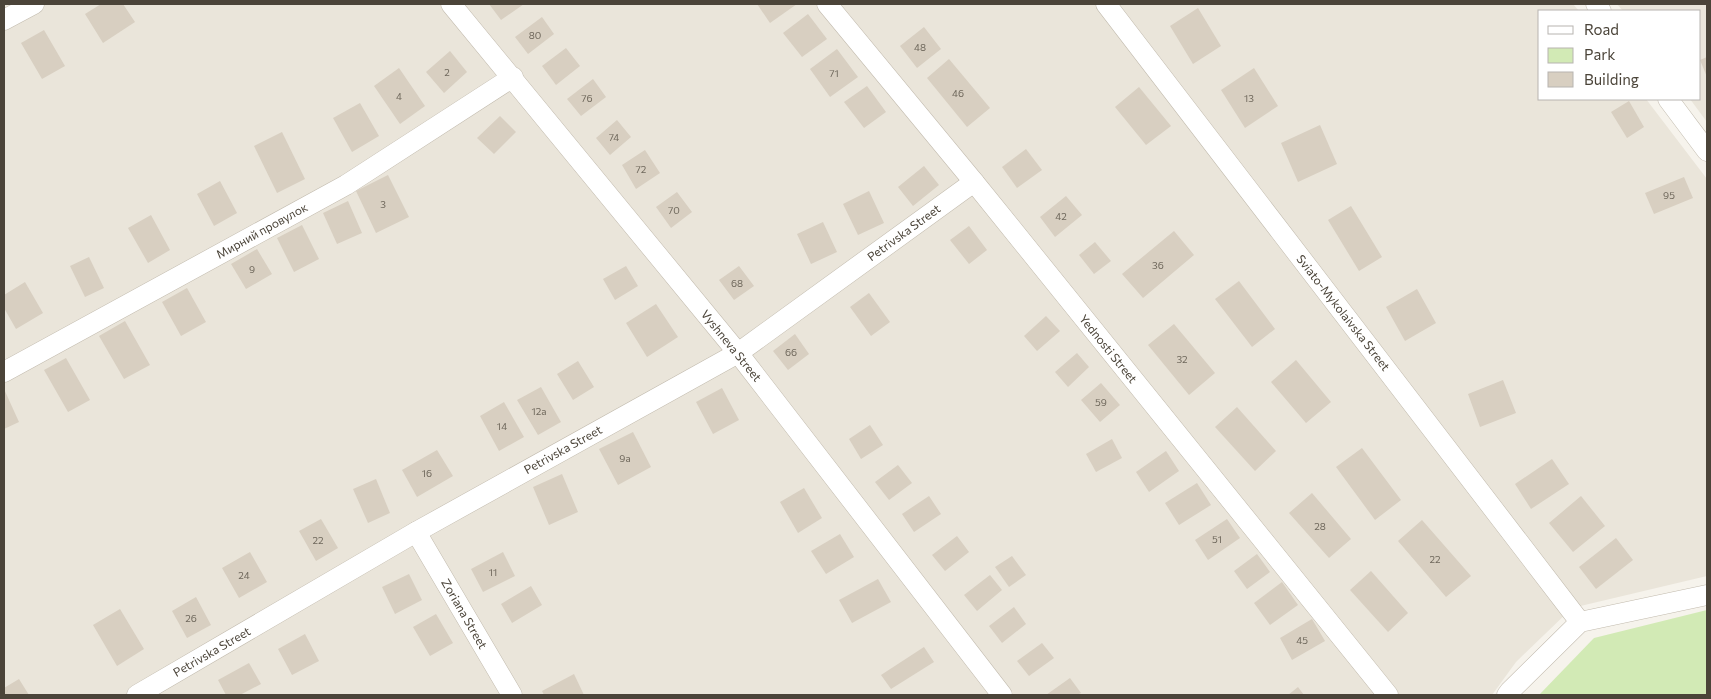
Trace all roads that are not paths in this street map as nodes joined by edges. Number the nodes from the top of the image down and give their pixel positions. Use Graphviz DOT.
graph roads {
  1 [pos="34,4"];
  2 [pos="451,4"];
  3 [pos="826,4"];
  4 [pos="1106,4"];
  5 [pos="4,20"];
  6 [pos="512,77"];
  7 [pos="1669,100"];
  8 [pos="1707,151"];
  9 [pos="974,182"];
  10 [pos="738,353"];
  11 [pos="4,372"];
  12 [pos="416,532"];
  13 [pos="1707,595"];
  14 [pos="1580,622"];
  15 [pos="137,695"];
  16 [pos="512,695"];
  17 [pos="1002,695"];
  18 [pos="1388,695"];
  19 [pos="1507,695"];
  1 -- 5 [label="street"];
  2 -- 6 [label="street, Vyshneva Street"];
  3 -- 9 [label="street, Yednosti Street"];
  4 -- 14 [label="street, Sviato-Mykolaivska Street"];
  6 -- 10 [label="street, Vyshneva Street"];
  6 -- 11 [label="street, Мирний провулок"];
  7 -- 8 [label="street"];
  9 -- 10 [label="street, Petrivska Street"];
  9 -- 18 [label="street, Yednosti Street"];
  10 -- 12 [label="street, Petrivska Street"];
  10 -- 17 [label="street, Vyshneva Street"];
  12 -- 15 [label="street, Petrivska Street"];
  12 -- 16 [label="street, Zoriana Street"];
  13 -- 14 [label="street"];
  14 -- 19 [label="street"];
}
